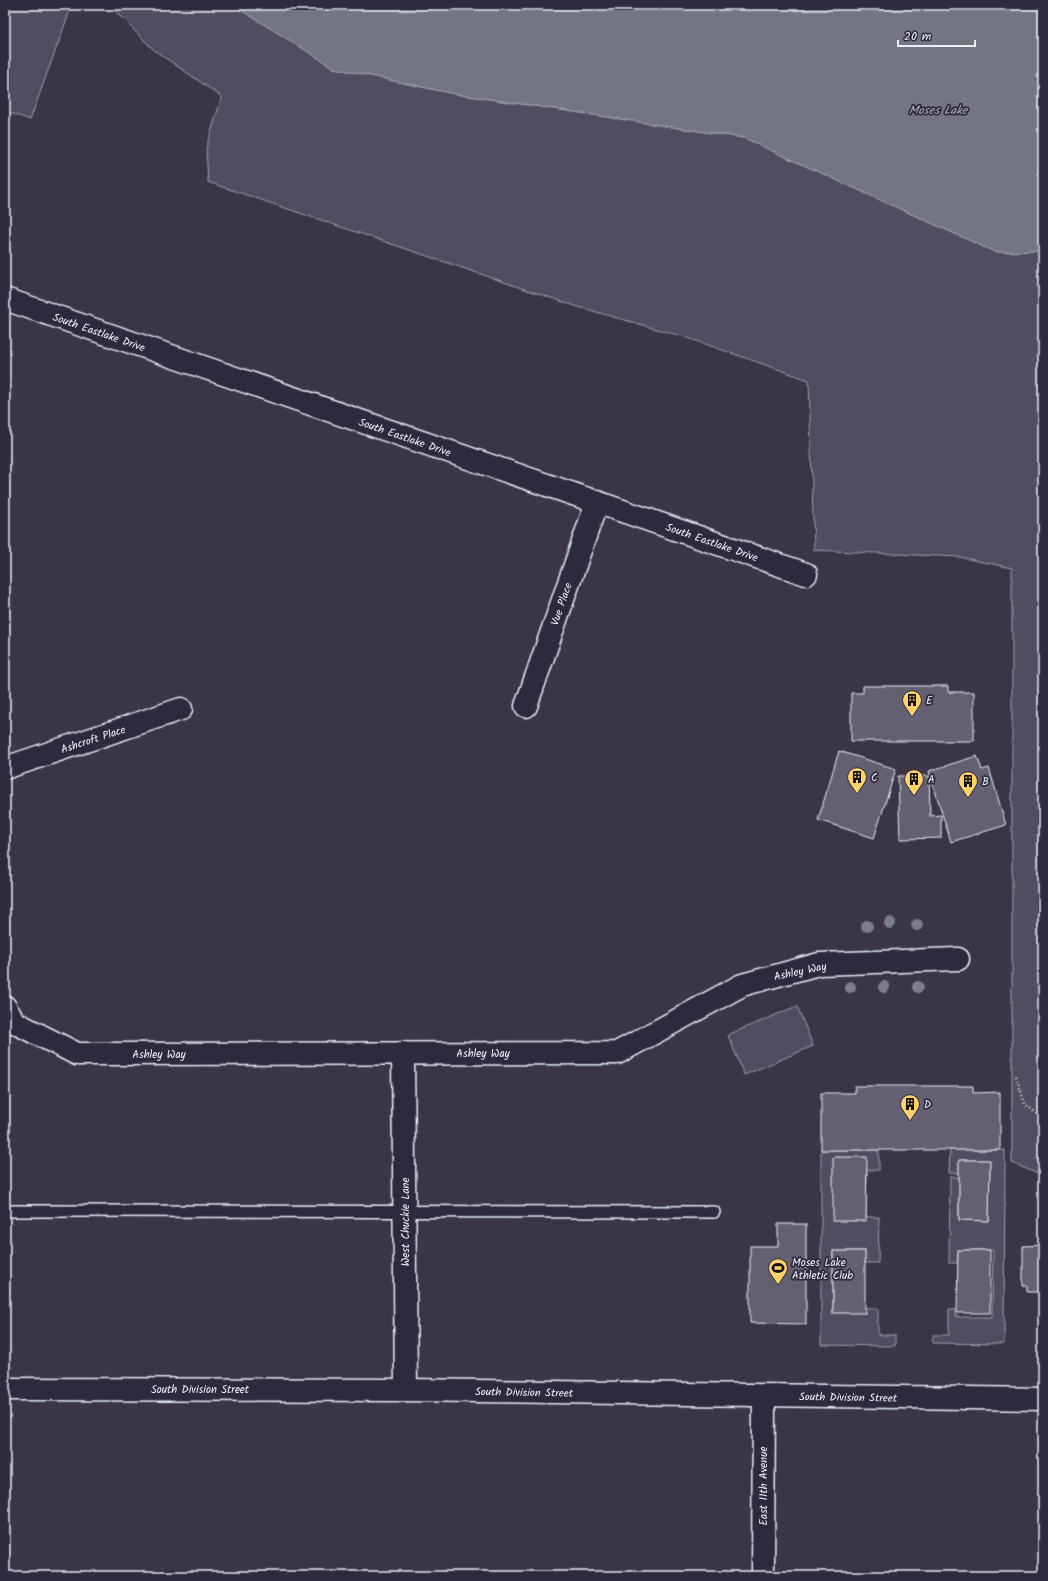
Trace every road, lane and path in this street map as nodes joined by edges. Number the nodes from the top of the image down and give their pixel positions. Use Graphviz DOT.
graph roads {
  1 [pos="5,299"];
  2 [pos="597,502"];
  3 [pos="806,574"];
  4 [pos="526,706"];
  5 [pos="181,710"];
  6 [pos="5,768"];
  7 [pos="958,959"];
  8 [pos="5,1007"];
  9 [pos="403,1053"];
  10 [pos="1016,1076"];
  11 [pos="1043,1119"];
  12 [pos="5,1211"];
  13 [pos="405,1212"];
  14 [pos="714,1212"];
  15 [pos="5,1389"];
  16 [pos="406,1390"];
  17 [pos="764,1396"];
  18 [pos="1043,1398"];
  19 [pos="763,1576"];
  1 -- 2 [label="street, South Eastlake Drive"];
  2 -- 3 [label="street, South Eastlake Drive"];
  2 -- 4 [label="street, Vue Place"];
  5 -- 6 [label="street, Ashcroft Place"];
  7 -- 9 [label="street, Ashley Way"];
  8 -- 9 [label="street, Ashley Way"];
  9 -- 13 [label="street, West Chuckie Lane"];
  10 -- 11 [label="path"];
  12 -- 13 [label="lane"];
  13 -- 14 [label="lane"];
  13 -- 16 [label="street, West Chuckie Lane"];
  15 -- 16 [label="street, South Division Street"];
  16 -- 17 [label="street, South Division Street"];
  17 -- 18 [label="street, South Division Street"];
  17 -- 19 [label="street, East 11th Avenue"];
}
